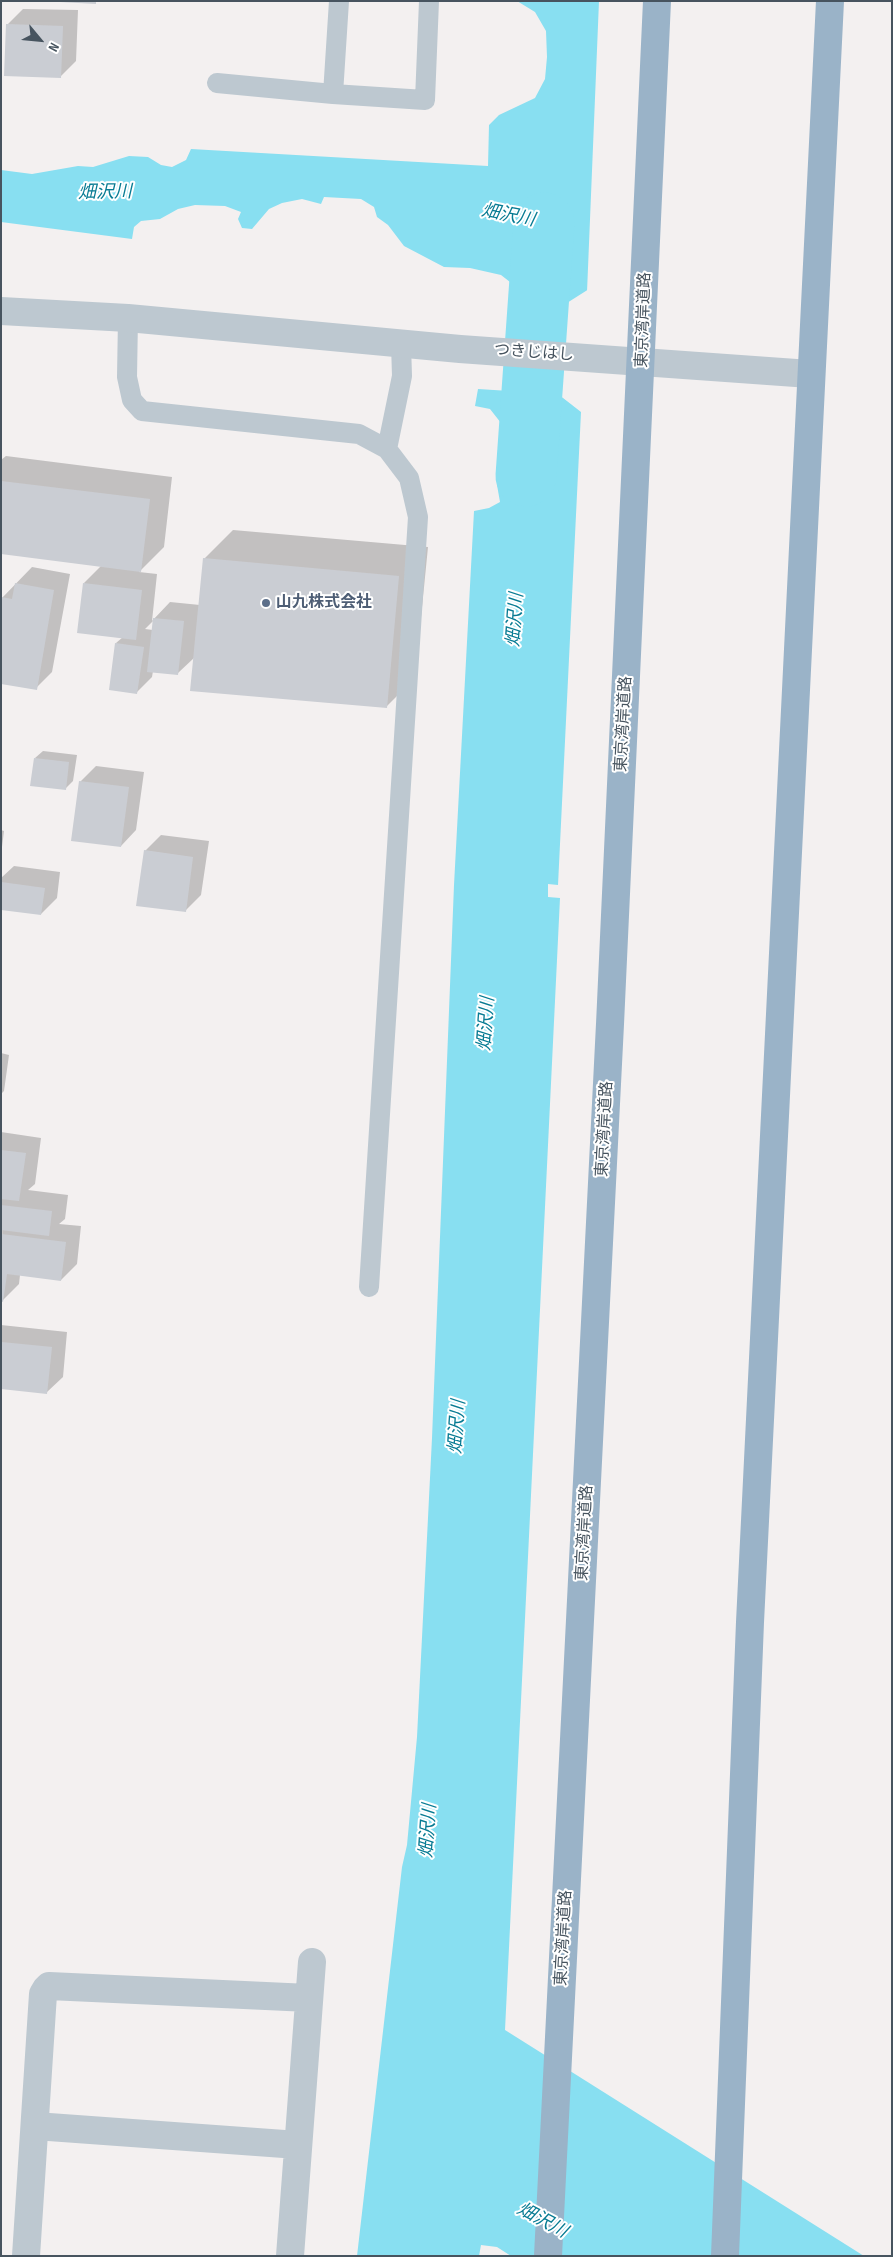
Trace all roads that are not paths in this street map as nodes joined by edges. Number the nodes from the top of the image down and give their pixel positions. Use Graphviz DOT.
graph roads {
  1 [pos="339,1"];
  2 [pos="430,1"];
  3 [pos="657,1"];
  4 [pos="830,1"];
  5 [pos="217,83"];
  6 [pos="333,94"];
  7 [pos="1,311"];
  8 [pos="128,318"];
  9 [pos="401,344"];
  10 [pos="642,360"];
  11 [pos="810,374"];
  12 [pos="387,449"];
  13 [pos="369,1288"];
  14 [pos="312,1962"];
  15 [pos="309,1998"];
  16 [pos="35,2126"];
  17 [pos="298,2145"];
  18 [pos="26,2256"];
  19 [pos="290,2256"];
  20 [pos="548,2256"];
  21 [pos="725,2256"];
  1 -- 6 [label="lane"];
  2 -- 6 [label="lane"];
  3 -- 10 [label="highway, 東京湾岸道路"];
  4 -- 11 [label="highway"];
  5 -- 6 [label="lane"];
  7 -- 8 [label="street, つきじはし"];
  8 -- 9 [label="street, つきじはし"];
  8 -- 12 [label="lane"];
  9 -- 10 [label="street, つきじはし"];
  9 -- 12 [label="lane"];
  10 -- 11 [label="street, つきじはし"];
  10 -- 20 [label="highway, 東京湾岸道路"];
  11 -- 21 [label="highway"];
  12 -- 13 [label="lane"];
  14 -- 15 [label="street"];
  15 -- 16 [label="street"];
  15 -- 17 [label="street"];
  16 -- 17 [label="street"];
  16 -- 18 [label="street"];
  17 -- 19 [label="street"];
}
